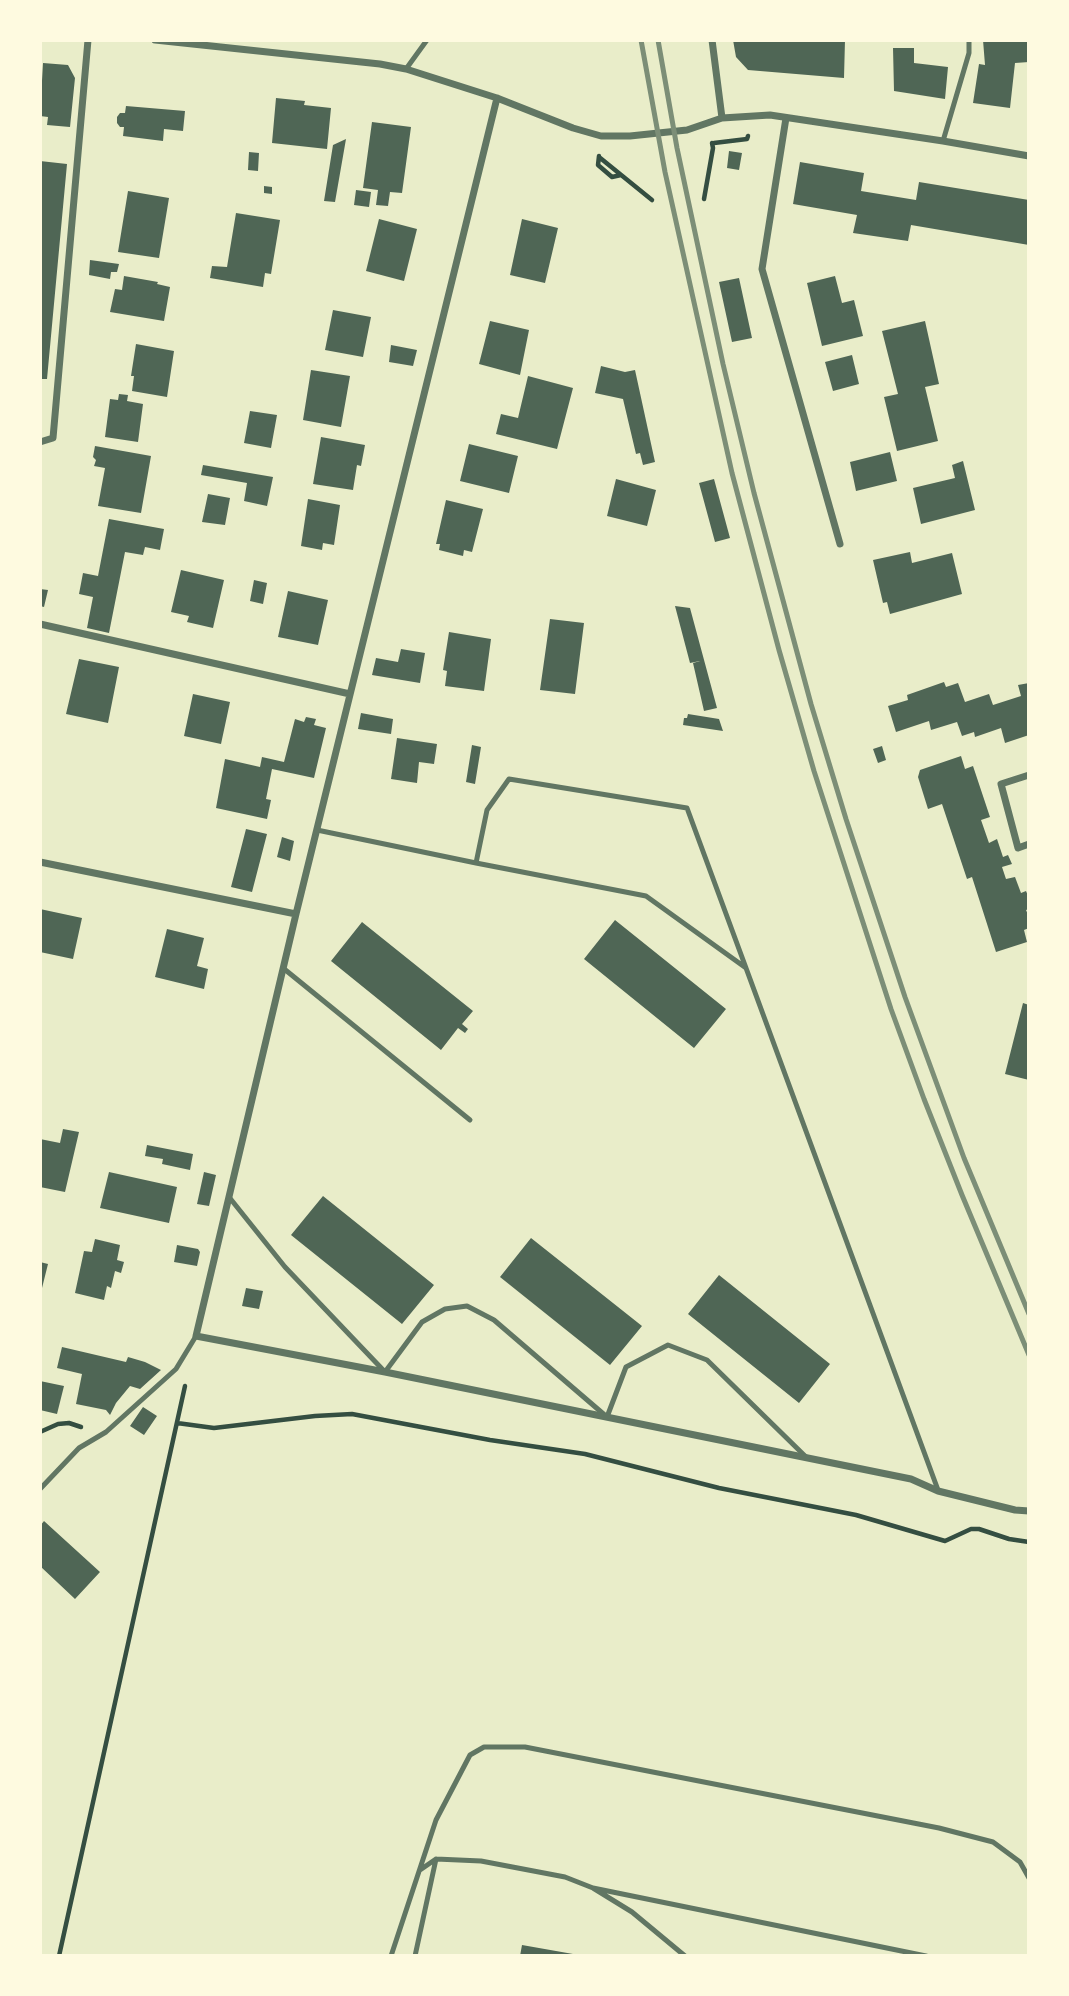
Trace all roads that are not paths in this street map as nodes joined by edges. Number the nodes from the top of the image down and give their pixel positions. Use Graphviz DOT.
graph roads {
  1 [pos="88,40"];
  2 [pos="155,40"];
  3 [pos="427,40"];
  4 [pos="712,40"];
  5 [pos="969,40"];
  6 [pos="204,42"];
  7 [pos="406,69"];
  8 [pos="497,99"];
  9 [pos="722,118"];
  10 [pos="786,118"];
  11 [pos="943,141"];
  12 [pos="1029,156"];
  13 [pos="40,442"];
  14 [pos="840,544"];
  15 [pos="40,624"];
  16 [pos="350,694"];
  17 [pos="1029,775"];
  18 [pos="317,830"];
  19 [pos="1029,844"];
  20 [pos="40,862"];
  21 [pos="476,863"];
  22 [pos="296,914"];
  23 [pos="283,968"];
  24 [pos="746,968"];
  25 [pos="470,1119"];
  26 [pos="229,1197"];
  27 [pos="196,1336"];
  28 [pos="385,1371"];
  29 [pos="607,1417"];
  30 [pos="806,1457"];
  31 [pos="40,1489"];
  32 [pos="938,1490"];
  33 [pos="1029,1511"];
  34 [pos="436,1859"];
  35 [pos="420,1870"];
  36 [pos="1029,1878"];
  37 [pos="593,1888"];
  38 [pos="391,1956"];
  39 [pos="415,1956"];
  40 [pos="685,1956"];
  41 [pos="926,1956"];
  1 -- 13 [label="street"];
  2 -- 6 [label="street"];
  3 -- 7 [label="lane"];
  4 -- 9 [label="street"];
  5 -- 11 [label="lane"];
  6 -- 7 [label="street"];
  7 -- 8 [label="street"];
  8 -- 9 [label="street"];
  8 -- 16 [label="street"];
  9 -- 10 [label="street"];
  10 -- 11 [label="street"];
  10 -- 14 [label="street"];
  11 -- 12 [label="street"];
  15 -- 16 [label="street"];
  16 -- 18 [label="street"];
  17 -- 19 [label="street"];
  18 -- 21 [label="lane"];
  18 -- 22 [label="street"];
  20 -- 22 [label="street"];
  21 -- 24 [label="lane"];
  21 -- 24 [label="lane"];
  22 -- 23 [label="street"];
  23 -- 25 [label="lane"];
  23 -- 26 [label="street"];
  24 -- 32 [label="lane"];
  26 -- 27 [label="street"];
  26 -- 28 [label="lane"];
  27 -- 28 [label="street"];
  27 -- 31 [label="lane"];
  28 -- 29 [label="street"];
  28 -- 29 [label="lane"];
  29 -- 30 [label="street"];
  29 -- 30 [label="lane"];
  30 -- 32 [label="street"];
  32 -- 33 [label="street"];
  34 -- 35 [label="lane"];
  34 -- 37 [label="lane"];
  34 -- 39 [label="lane"];
  35 -- 36 [label="lane"];
  35 -- 38 [label="lane"];
  37 -- 40 [label="lane"];
  37 -- 41 [label="lane"];
}
